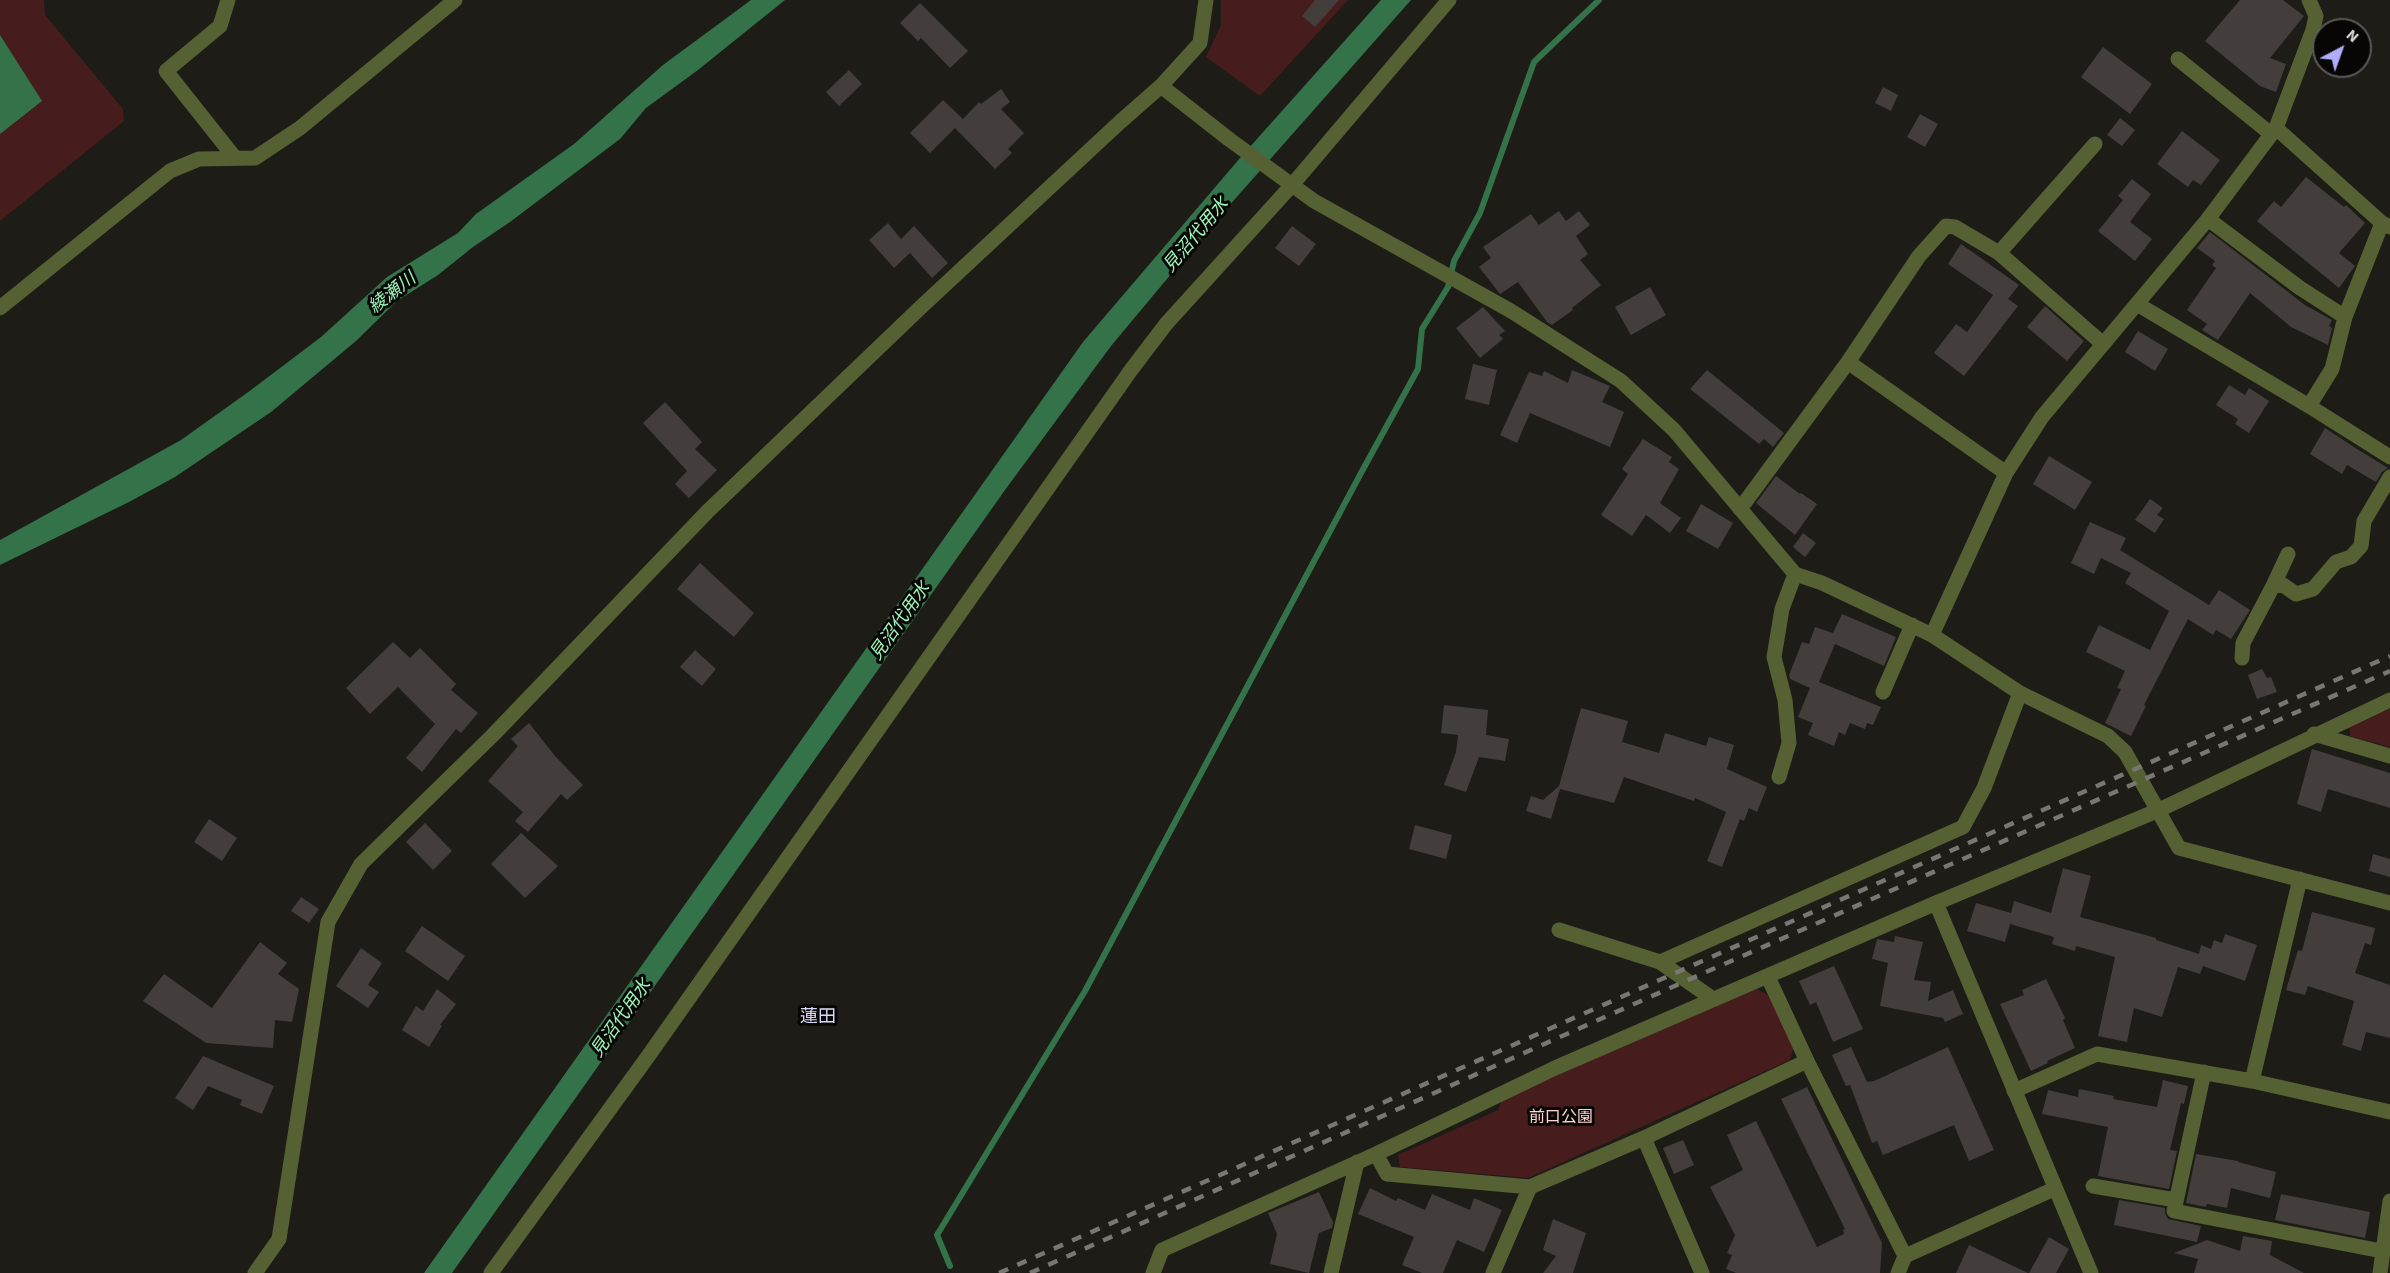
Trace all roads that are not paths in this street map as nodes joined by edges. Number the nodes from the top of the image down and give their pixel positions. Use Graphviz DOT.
graph roads {
  1 [pos="228,0"];
  2 [pos="455,0"];
  3 [pos="1206,0"];
  4 [pos="1449,0"];
  5 [pos="2309,0"];
  6 [pos="2178,59"];
  7 [pos="1161,86"];
  8 [pos="2273,131"];
  9 [pos="2095,144"];
  10 [pos="235,158"];
  11 [pos="1292,185"];
  12 [pos="2208,219"];
  13 [pos="2386,225"];
  14 [pos="1999,253"];
  15 [pos="2137,304"];
  16 [pos="0,308"];
  17 [pos="2345,317"];
  18 [pos="2103,344"];
  19 [pos="1848,362"];
  20 [pos="2309,406"];
  21 [pos="2390,457"];
  22 [pos="2006,472"];
  23 [pos="2390,477"];
  24 [pos="1740,509"];
  25 [pos="2288,554"];
  26 [pos="1795,574"];
  27 [pos="2273,586"];
  28 [pos="1912,625"];
  29 [pos="1932,635"];
  30 [pos="2242,658"];
  31 [pos="1883,692"];
  32 [pos="2020,693"];
  33 [pos="2390,700"];
  34 [pos="2314,734"];
  35 [pos="2390,756"];
  36 [pos="1779,777"];
  37 [pos="2159,810"];
  38 [pos="2300,879"];
  39 [pos="1936,903"];
  40 [pos="2390,903"];
  41 [pos="1560,930"];
  42 [pos="1660,962"];
  43 [pos="1768,977"];
  44 [pos="1713,999"];
  45 [pos="1807,1061"];
  46 [pos="2204,1072"];
  47 [pos="2252,1080"];
  48 [pos="2014,1091"];
  49 [pos="2390,1112"];
  50 [pos="1644,1138"];
  51 [pos="1376,1154"];
  52 [pos="1357,1162"];
  53 [pos="1530,1186"];
  54 [pos="2093,1186"];
  55 [pos="2054,1189"];
  56 [pos="2176,1200"];
  57 [pos="2390,1201"];
  58 [pos="2382,1251"];
  59 [pos="1905,1256"];
  60 [pos="2087,1270"];
  61 [pos="255,1273"];
  62 [pos="491,1273"];
  63 [pos="1153,1273"];
  64 [pos="1331,1273"];
  65 [pos="1493,1273"];
  66 [pos="1702,1273"];
  67 [pos="1898,1273"];
  68 [pos="2380,1273"];
  1 -- 10 [label="street"];
  2 -- 10 [label="street"];
  3 -- 7 [label="street"];
  4 -- 11 [label="street"];
  5 -- 8 [label="street"];
  6 -- 8 [label="street"];
  7 -- 11 [label="street"];
  7 -- 61 [label="street"];
  8 -- 12 [label="street"];
  8 -- 13 [label="street"];
  9 -- 14 [label="street"];
  10 -- 16 [label="street"];
  11 -- 24 [label="street"];
  11 -- 62 [label="street"];
  12 -- 15 [label="street"];
  12 -- 17 [label="street"];
  13 -- 17 [label="street"];
  14 -- 18 [label="street"];
  14 -- 19 [label="street"];
  15 -- 18 [label="street"];
  15 -- 20 [label="street"];
  17 -- 20 [label="street"];
  18 -- 22 [label="street"];
  19 -- 22 [label="street"];
  19 -- 24 [label="street"];
  20 -- 21 [label="street"];
  22 -- 29 [label="street"];
  23 -- 27 [label="street"];
  24 -- 26 [label="street"];
  25 -- 27 [label="street"];
  26 -- 28 [label="street"];
  26 -- 36 [label="street"];
  27 -- 30 [label="street"];
  28 -- 29 [label="street"];
  28 -- 31 [label="street"];
  29 -- 32 [label="street"];
  32 -- 37 [label="street"];
  32 -- 42 [label="street"];
  33 -- 34 [label="street"];
  34 -- 35 [label="street"];
  34 -- 37 [label="street"];
  37 -- 38 [label="street"];
  37 -- 39 [label="street"];
  38 -- 40 [label="street"];
  38 -- 47 [label="street"];
  39 -- 43 [label="street"];
  39 -- 48 [label="street"];
  41 -- 42 [label="street"];
  42 -- 44 [label="street"];
  43 -- 44 [label="street"];
  43 -- 45 [label="street"];
  44 -- 51 [label="street"];
  45 -- 50 [label="street"];
  45 -- 59 [label="street"];
  46 -- 47 [label="street"];
  46 -- 48 [label="street"];
  46 -- 56 [label="street"];
  47 -- 49 [label="street"];
  48 -- 55 [label="street"];
  50 -- 53 [label="street"];
  50 -- 66 [label="street"];
  51 -- 52 [label="street"];
  51 -- 53 [label="street"];
  52 -- 63 [label="street"];
  52 -- 64 [label="street"];
  53 -- 65 [label="street"];
  54 -- 56 [label="street"];
  55 -- 59 [label="street"];
  55 -- 60 [label="street"];
  56 -- 58 [label="street"];
  57 -- 58 [label="street"];
  58 -- 68 [label="street"];
  59 -- 67 [label="street"];
}
